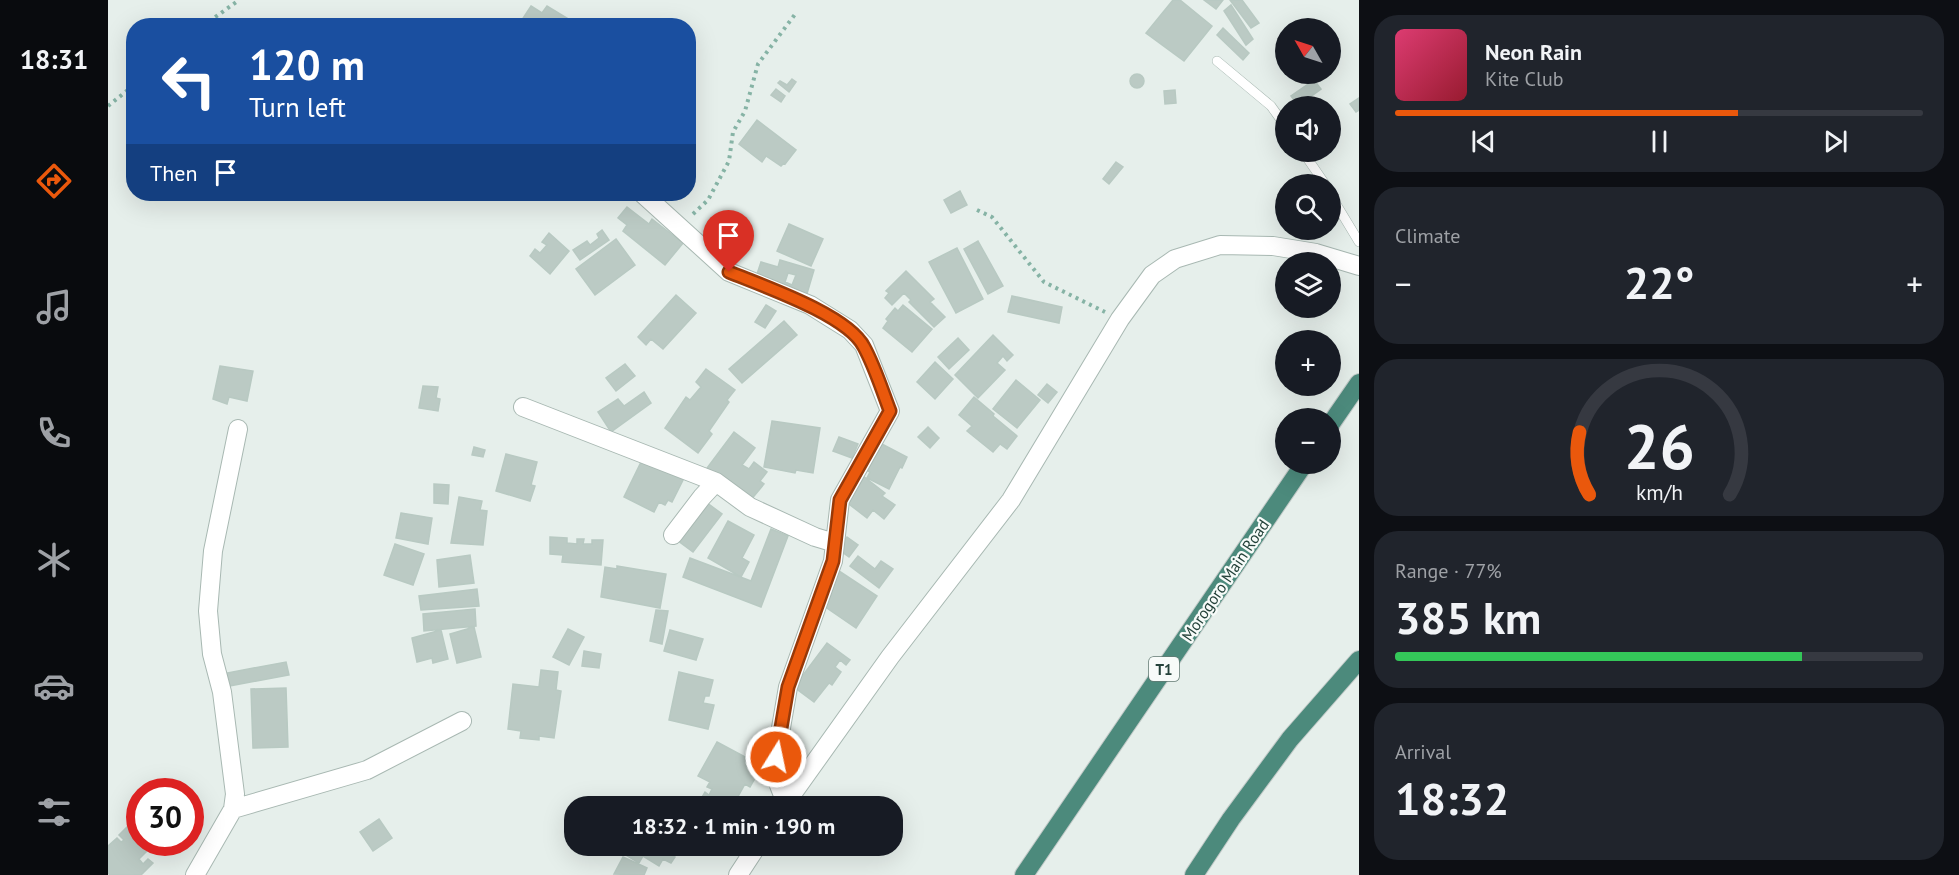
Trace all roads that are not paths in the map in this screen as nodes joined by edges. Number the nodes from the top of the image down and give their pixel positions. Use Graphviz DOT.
graph roads {
  1 [pos="1217,61"];
  2 [pos="1275,111"];
  3 [pos="651,201"];
  4 [pos="1341,212"];
  5 [pos="1359,242"];
  6 [pos="1359,266"];
  7 [pos="1359,383"];
  8 [pos="523,407"];
  9 [pos="1341,409"];
  10 [pos="238,429"];
  11 [pos="1297,474"];
  12 [pos="716,482"];
  13 [pos="672,535"];
  14 [pos="835,543"];
  15 [pos="1359,660"];
  16 [pos="462,721"];
  17 [pos="781,796"];
  18 [pos="790,796"];
  19 [pos="233,809"];
  20 [pos="750,856"];
  21 [pos="195,875"];
  22 [pos="738,875"];
  23 [pos="1024,875"];
  24 [pos="1194,875"];
  1 -- 2 [label="lane"];
  3 -- 14 [label="street"];
  4 -- 5 [label="lane"];
  6 -- 18 [label="street"];
  7 -- 9 [label="highway"];
  8 -- 12 [label="street"];
  10 -- 19 [label="street"];
  11 -- 23 [label="highway, Morogoro Main Road / T1"];
  12 -- 13 [label="street"];
  12 -- 14 [label="street"];
  14 -- 17 [label="street"];
  15 -- 24 [label="highway"];
  16 -- 19 [label="street"];
  19 -- 21 [label="street"];
  20 -- 22 [label="street"];
}
